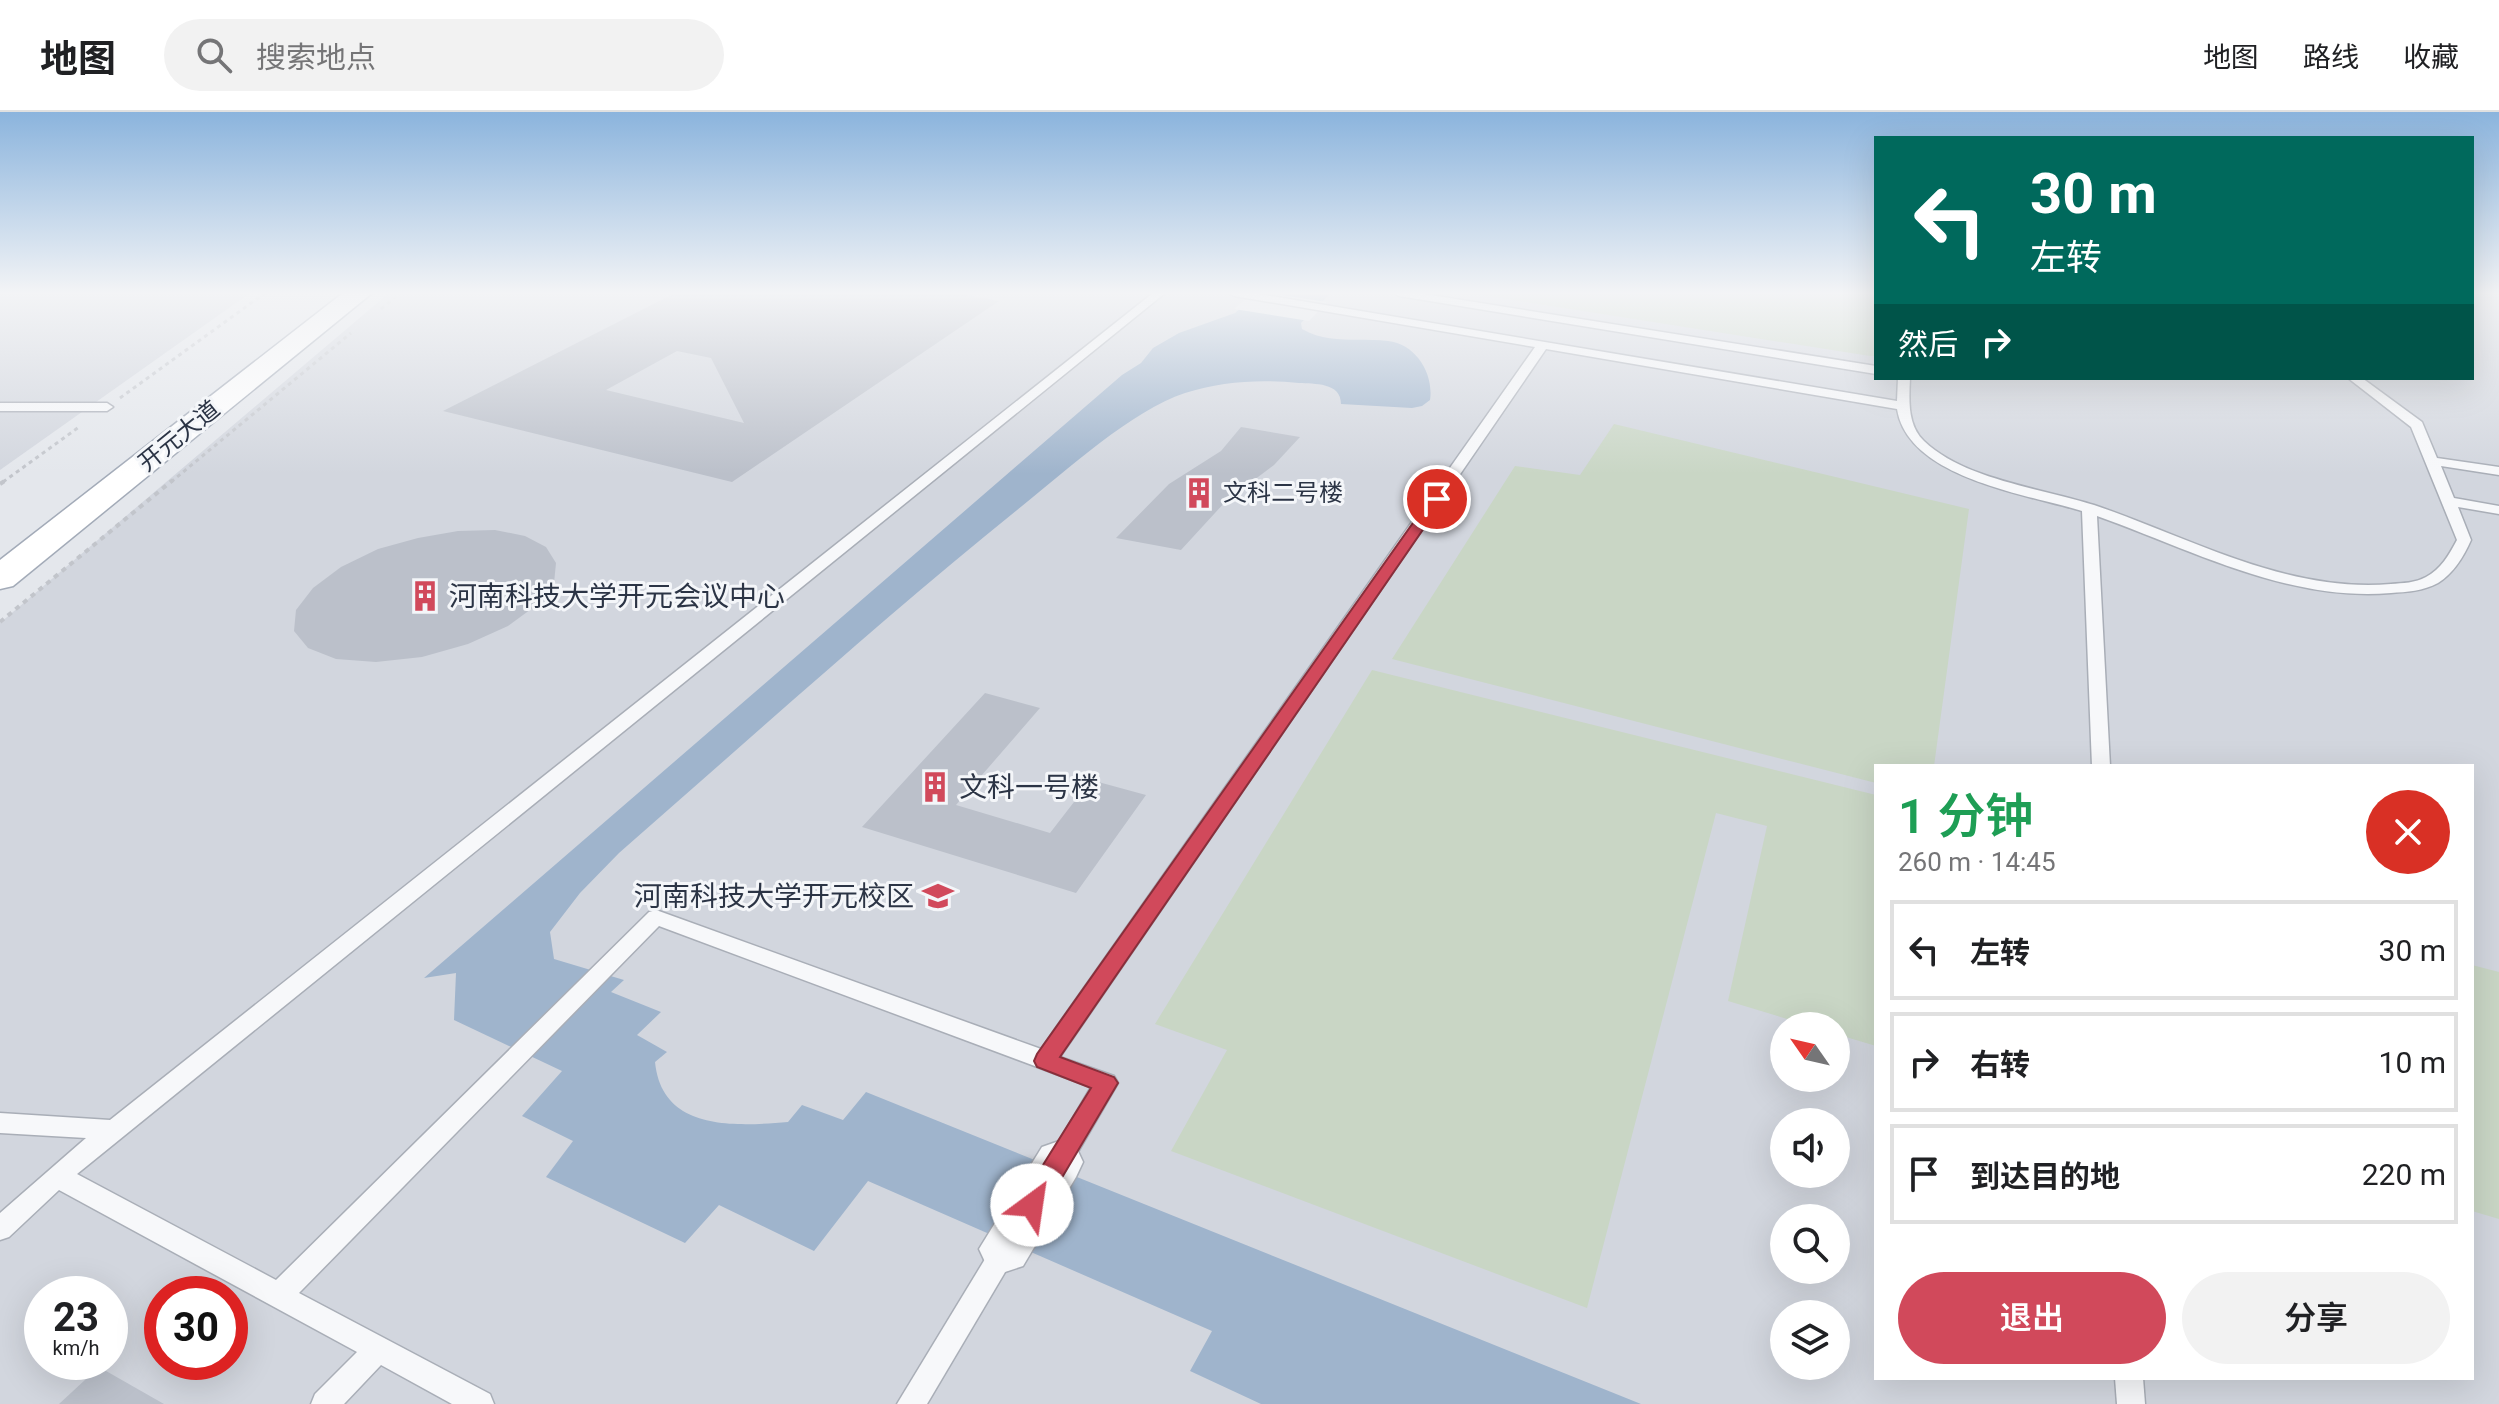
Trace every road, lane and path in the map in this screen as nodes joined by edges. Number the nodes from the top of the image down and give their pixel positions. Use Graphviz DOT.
graph roads {
  1 [pos="181,353"];
  2 [pos="245,353"];
  3 [pos="300,353"];
  4 [pos="327,353"];
  5 [pos="1085,353"];
  6 [pos="1537,353"];
  7 [pos="1592,353"];
  8 [pos="1756,353"];
  9 [pos="1874,370"];
  10 [pos="1904,380"];
  11 [pos="2357,380"];
  12 [pos="1902,406"];
  13 [pos="0,407"];
  14 [pos="107,407"];
  15 [pos="2432,461"];
  16 [pos="2499,471"];
  17 [pos="0,484"];
  18 [pos="2448,501"];
  19 [pos="2089,508"];
  20 [pos="2499,510"];
  21 [pos="0,541"];
  22 [pos="0,578"];
  23 [pos="0,622"];
  24 [pos="2101,764"];
  25 [pos="1045,1061"];
  26 [pos="0,1123"];
  27 [pos="115,1130"];
  28 [pos="1059,1162"];
  29 [pos="57,1176"];
  30 [pos="0,1229"];
  31 [pos="1005,1249"];
  32 [pos="278,1296"];
  33 [pos="378,1349"];
  34 [pos="2129,1380"];
  35 [pos="325,1404"];
  36 [pos="480,1404"];
  37 [pos="911,1404"];
  38 [pos="2131,1404"];
  1 -- 14 [label="path"];
  2 -- 21 [label="main road, 开元大道"];
  3 -- 22 [label="main road, 开元大道"];
  4 -- 23 [label="path"];
  5 -- 27 [label="lane"];
  6 -- 25 [label="lane"];
  7 -- 12 [label="lane"];
  8 -- 9 [label="lane"];
  10 -- 12 [label="lane"];
  11 -- 15 [label="lane"];
  12 -- 19 [label="lane"];
  13 -- 14 [label="lane"];
  14 -- 17 [label="path"];
  15 -- 16 [label="lane"];
  15 -- 18 [label="lane"];
  18 -- 19 [label="lane"];
  18 -- 20 [label="lane"];
  19 -- 24 [label="lane"];
  25 -- 28 [label="lane"];
  25 -- 32 [label="lane"];
  26 -- 27 [label="lane"];
  27 -- 29 [label="lane"];
  28 -- 31 [label="street"];
  29 -- 30 [label="lane"];
  29 -- 32 [label="lane"];
  31 -- 37 [label="lane"];
  32 -- 33 [label="lane"];
  33 -- 35 [label="lane"];
  33 -- 36 [label="lane"];
  34 -- 38 [label="lane"];
}
